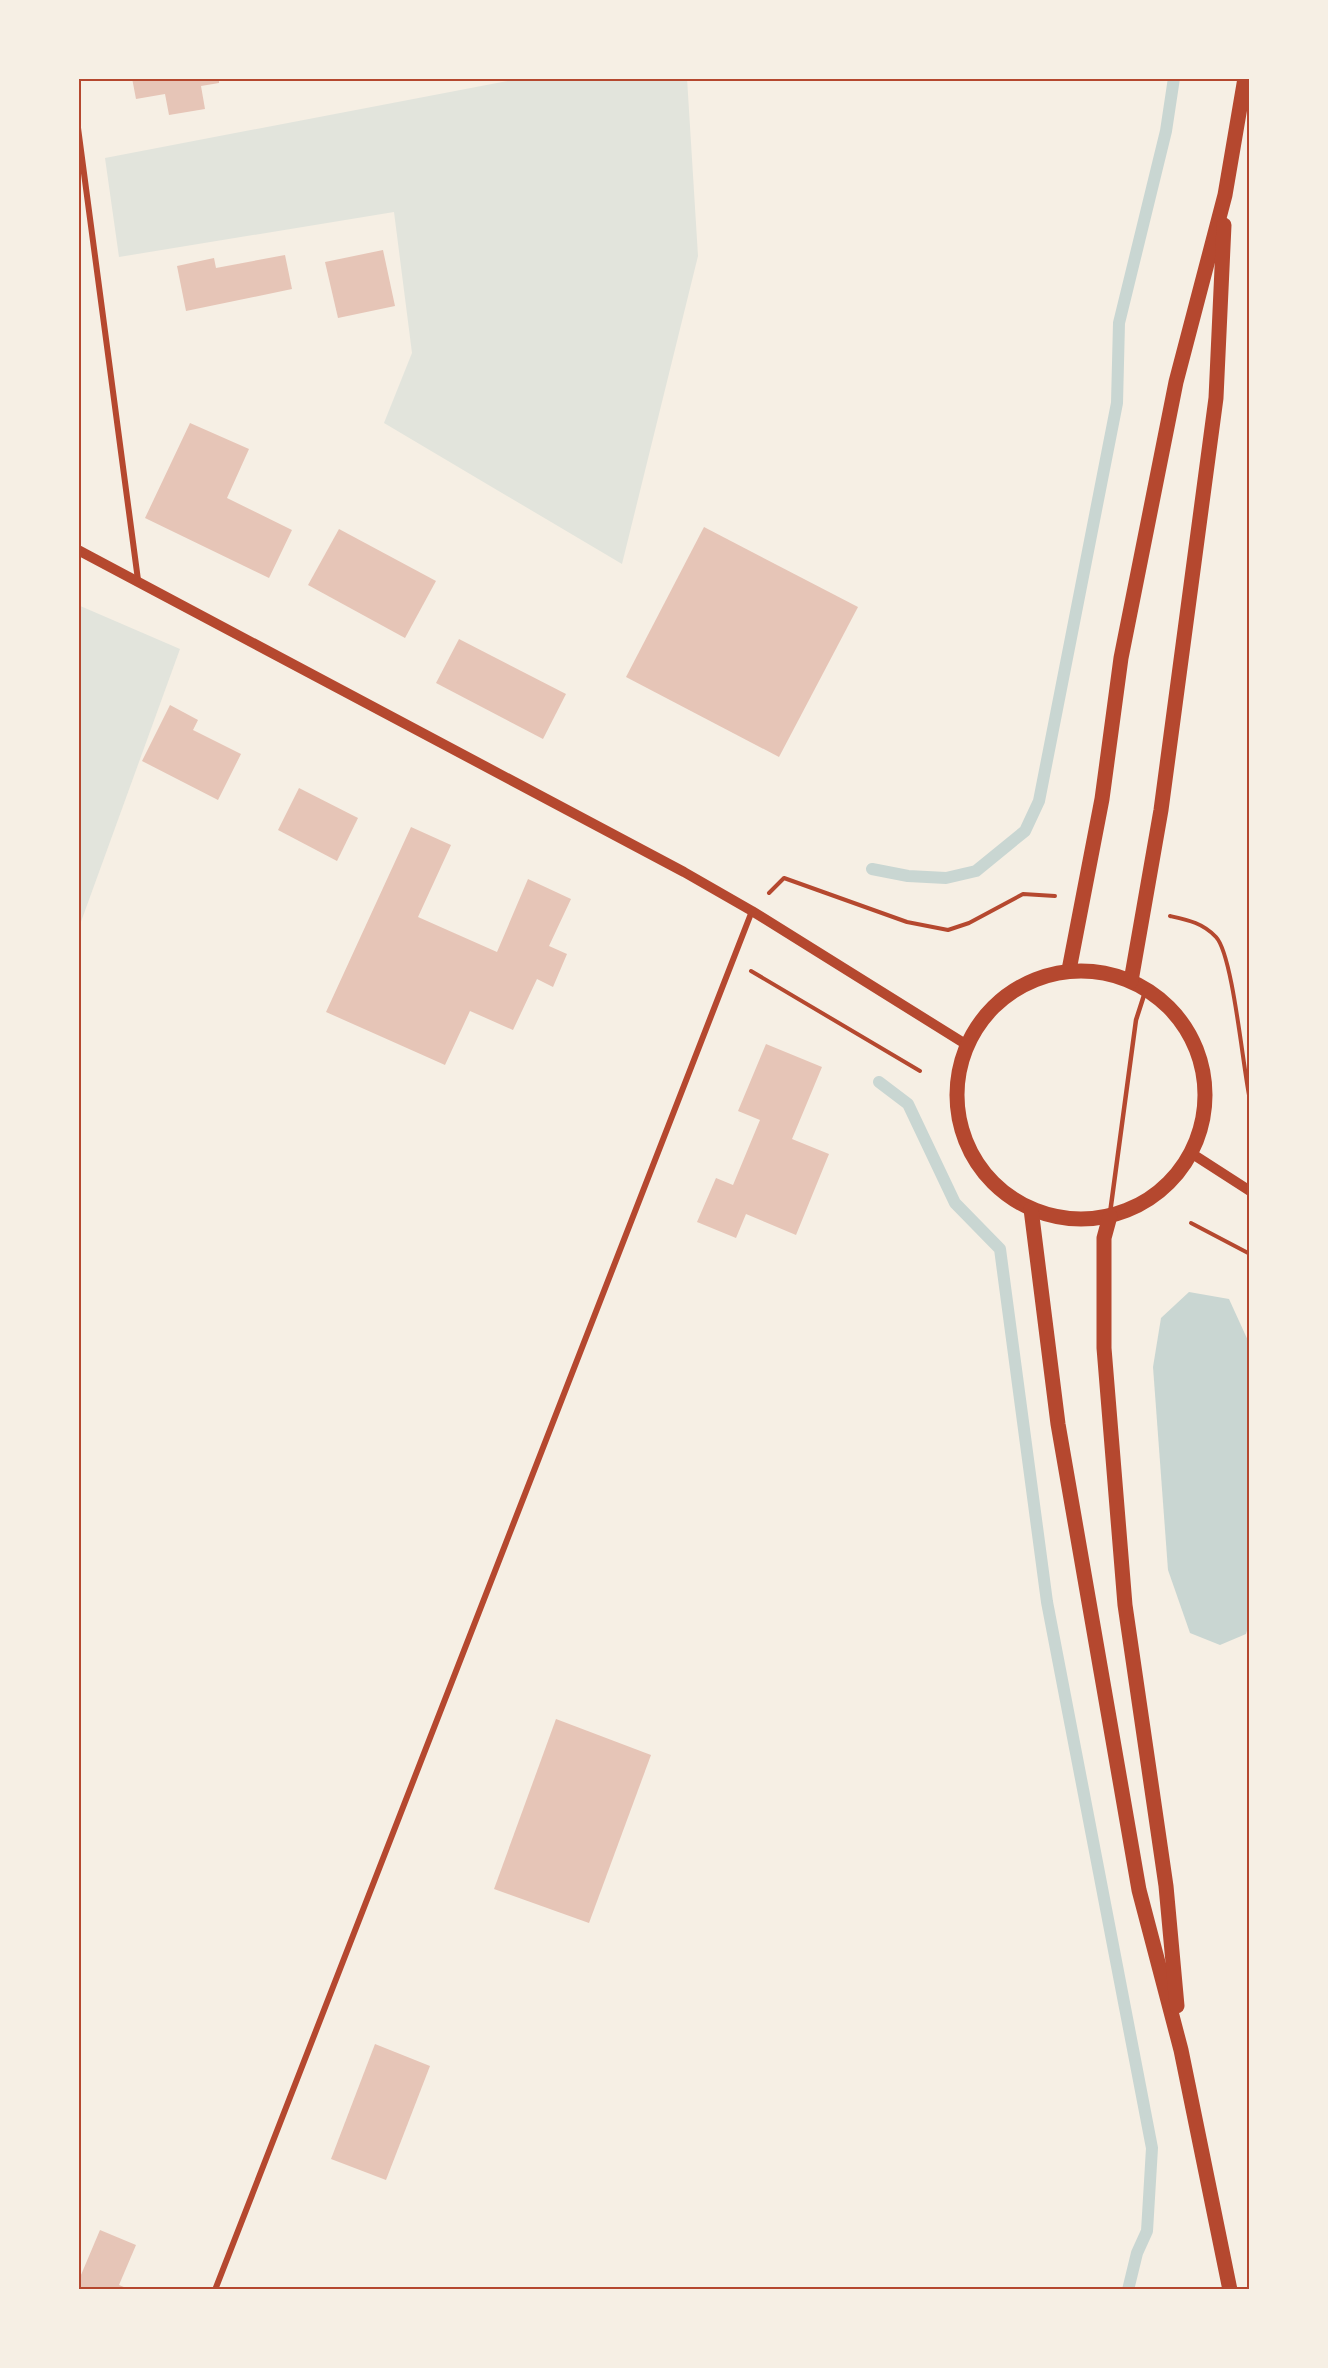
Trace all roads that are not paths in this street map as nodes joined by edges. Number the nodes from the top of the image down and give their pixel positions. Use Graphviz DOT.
graph roads {
  1 [pos="1245,78"];
  2 [pos="78,128"];
  3 [pos="1225,195"];
  4 [pos="78,550"];
  5 [pos="138,580"];
  6 [pos="752,911"];
  7 [pos="1069,970"];
  8 [pos="1131,981"];
  9 [pos="1146,989"];
  10 [pos="967,1045"];
  11 [pos="1191,1153"];
  12 [pos="1250,1191"];
  13 [pos="1031,1209"];
  14 [pos="1110,1216"];
  15 [pos="1181,2050"];
  16 [pos="215,2290"];
  17 [pos="1230,2290"];
  1 -- 3 [label="main road"];
  2 -- 5 [label="street"];
  3 -- 7 [label="main road"];
  3 -- 8 [label="main road"];
  4 -- 5 [label="street"];
  5 -- 6 [label="street"];
  6 -- 10 [label="street"];
  6 -- 16 [label="street"];
  7 -- 8 [label="main road"];
  7 -- 10 [label="main road"];
  8 -- 9 [label="main road"];
  9 -- 11 [label="main road"];
  9 -- 14 [label="lane"];
  10 -- 13 [label="main road"];
  11 -- 12 [label="street"];
  11 -- 14 [label="main road"];
  13 -- 14 [label="main road"];
  13 -- 15 [label="main road"];
  14 -- 15 [label="main road"];
  15 -- 17 [label="main road"];
}
